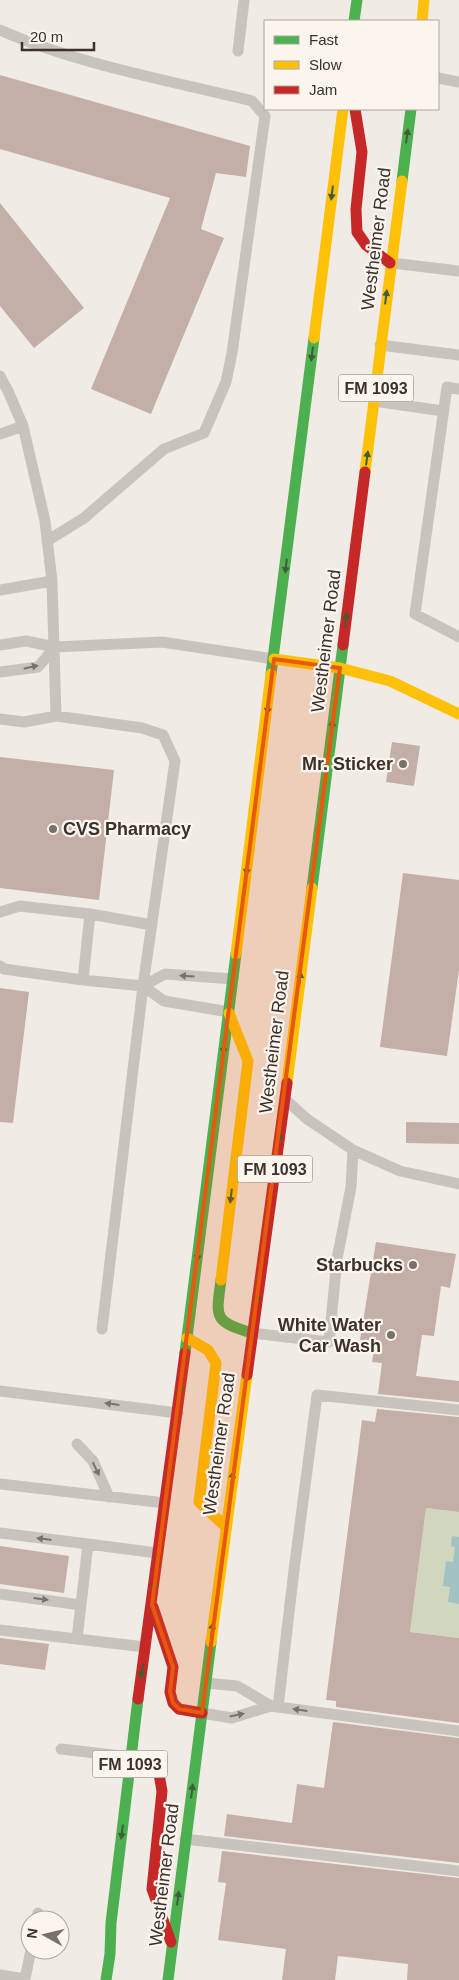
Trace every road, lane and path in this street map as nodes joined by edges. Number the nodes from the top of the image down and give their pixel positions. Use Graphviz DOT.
graph roads {
  1 [pos="244,0"];
  2 [pos="357,0"];
  3 [pos="424,0"];
  4 [pos="354,20"];
  5 [pos="422,20"];
  6 [pos="0,30"];
  7 [pos="238,51"];
  8 [pos="439,78"];
  9 [pos="459,82"];
  10 [pos="343,110"];
  11 [pos="355,110"];
  12 [pos="411,110"];
  13 [pos="390,263"];
  14 [pos="459,272"];
  15 [pos="380,345"];
  16 [pos="459,355"];
  17 [pos="0,376"];
  18 [pos="459,389"];
  19 [pos="374,400"];
  20 [pos="443,411"];
  21 [pos="22,426"];
  22 [pos="0,434"];
  23 [pos="47,541"];
  24 [pos="52,581"];
  25 [pos="0,590"];
  26 [pos="459,637"];
  27 [pos="0,645"];
  28 [pos="55,647"];
  29 [pos="274,659"];
  30 [pos="340,668"];
  31 [pos="0,672"];
  32 [pos="459,714"];
  33 [pos="56,716"];
  34 [pos="0,719"];
  35 [pos="0,912"];
  36 [pos="90,914"];
  37 [pos="152,925"];
  38 [pos="0,966"];
  39 [pos="233,979"];
  40 [pos="83,980"];
  41 [pos="143,986"];
  42 [pos="229,1012"];
  43 [pos="285,1099"];
  44 [pos="352,1150"];
  45 [pos="459,1184"];
  46 [pos="102,1329"];
  47 [pos="252,1333"];
  48 [pos="187,1338"];
  49 [pos="0,1390"];
  50 [pos="459,1410"];
  51 [pos="178,1412"];
  52 [pos="78,1444"];
  53 [pos="0,1484"];
  54 [pos="109,1497"];
  55 [pos="166,1503"];
  56 [pos="226,1527"];
  57 [pos="0,1533"];
  58 [pos="88,1544"];
  59 [pos="159,1553"];
  60 [pos="0,1594"];
  61 [pos="81,1605"];
  62 [pos="152,1606"];
  63 [pos="0,1630"];
  64 [pos="76,1639"];
  65 [pos="145,1647"];
  66 [pos="205,1683"];
  67 [pos="275,1706"];
  68 [pos="202,1713"];
  69 [pos="459,1731"];
  70 [pos="61,1749"];
  71 [pos="130,1757"];
  72 [pos="186,1839"];
  73 [pos="459,1871"];
  74 [pos="172,1946"];
  75 [pos="29,1960"];
  76 [pos="0,1975"];
  77 [pos="106,1980"];
  78 [pos="168,1980"];
  1 -- 7 [label="lane"];
  2 -- 4 [label="main road"];
  3 -- 5 [label="main road"];
  6 -- 23 [label="lane"];
  8 -- 9 [label="lane"];
  10 -- 29 [label="main road, FM 1093, one-way"];
  11 -- 13 [label="main road"];
  13 -- 12 [label="main road, Westheimer Road / FM 1093, one-way"];
  13 -- 14 [label="lane"];
  15 -- 13 [label="main road, Westheimer Road / FM 1093, one-way"];
  15 -- 16 [label="lane"];
  15 -- 19 [label="main road, Westheimer Road / FM 1093"];
  17 -- 21 [label="lane"];
  18 -- 20 [label="lane"];
  19 -- 20 [label="lane"];
  30 -- 19 [label="main road, Westheimer Road / FM 1093, one-way"];
  20 -- 26 [label="lane"];
  21 -- 22 [label="lane"];
  21 -- 23 [label="lane"];
  23 -- 24 [label="lane"];
  24 -- 25 [label="lane"];
  24 -- 28 [label="lane"];
  27 -- 28 [label="lane"];
  28 -- 29 [label="lane"];
  31 -- 28 [label="lane, one-way"];
  28 -- 33 [label="lane"];
  29 -- 30 [label="main road"];
  29 -- 39 [label="main road, FM 1093, one-way"];
  30 -- 32 [label="main road"];
  43 -- 30 [label="main road, Westheimer Road / FM 1093, one-way"];
  33 -- 34 [label="lane"];
  33 -- 37 [label="lane"];
  35 -- 36 [label="lane"];
  36 -- 37 [label="lane"];
  36 -- 40 [label="lane"];
  37 -- 41 [label="lane"];
  38 -- 40 [label="lane"];
  39 -- 41 [label="lane, one-way"];
  39 -- 42 [label="main road, FM 1093"];
  40 -- 41 [label="lane"];
  41 -- 42 [label="lane"];
  41 -- 46 [label="lane"];
  42 -- 47 [label="main road, one-way"];
  42 -- 48 [label="main road, FM 1093, one-way"];
  43 -- 44 [label="lane"];
  47 -- 43 [label="main road, Westheimer Road / FM 1093, one-way"];
  44 -- 45 [label="lane"];
  44 -- 47 [label="lane"];
  56 -- 47 [label="main road, Westheimer Road / FM 1093, one-way"];
  48 -- 51 [label="main road, FM 1093, one-way"];
  48 -- 56 [label="main road"];
  51 -- 49 [label="lane, one-way"];
  50 -- 67 [label="lane"];
  51 -- 55 [label="main road, FM 1093"];
  52 -- 54 [label="lane, one-way"];
  53 -- 54 [label="lane"];
  54 -- 55 [label="lane"];
  55 -- 59 [label="main road, FM 1093"];
  66 -- 56 [label="main road, Westheimer Road / FM 1093, one-way"];
  58 -- 57 [label="lane, one-way"];
  58 -- 59 [label="lane"];
  58 -- 61 [label="lane"];
  59 -- 62 [label="main road, FM 1093, one-way"];
  60 -- 61 [label="lane, one-way"];
  61 -- 64 [label="lane"];
  62 -- 65 [label="main road, FM 1093"];
  62 -- 68 [label="main road"];
  63 -- 64 [label="lane"];
  64 -- 65 [label="lane"];
  65 -- 71 [label="main road, FM 1093, one-way"];
  66 -- 67 [label="lane"];
  66 -- 68 [label="main road, Westheimer Road / FM 1093"];
  68 -- 67 [label="lane, one-way"];
  69 -- 67 [label="lane, one-way"];
  72 -- 68 [label="main road, Westheimer Road / FM 1093, one-way"];
  70 -- 71 [label="lane"];
  71 -- 74 [label="main road"];
  71 -- 77 [label="main road, FM 1093, one-way"];
  72 -- 73 [label="lane"];
  74 -- 72 [label="main road, Westheimer Road / FM 1093, one-way"];
  74 -- 78 [label="main road, Westheimer Road / FM 1093"];
  75 -- 76 [label="lane"];
}
